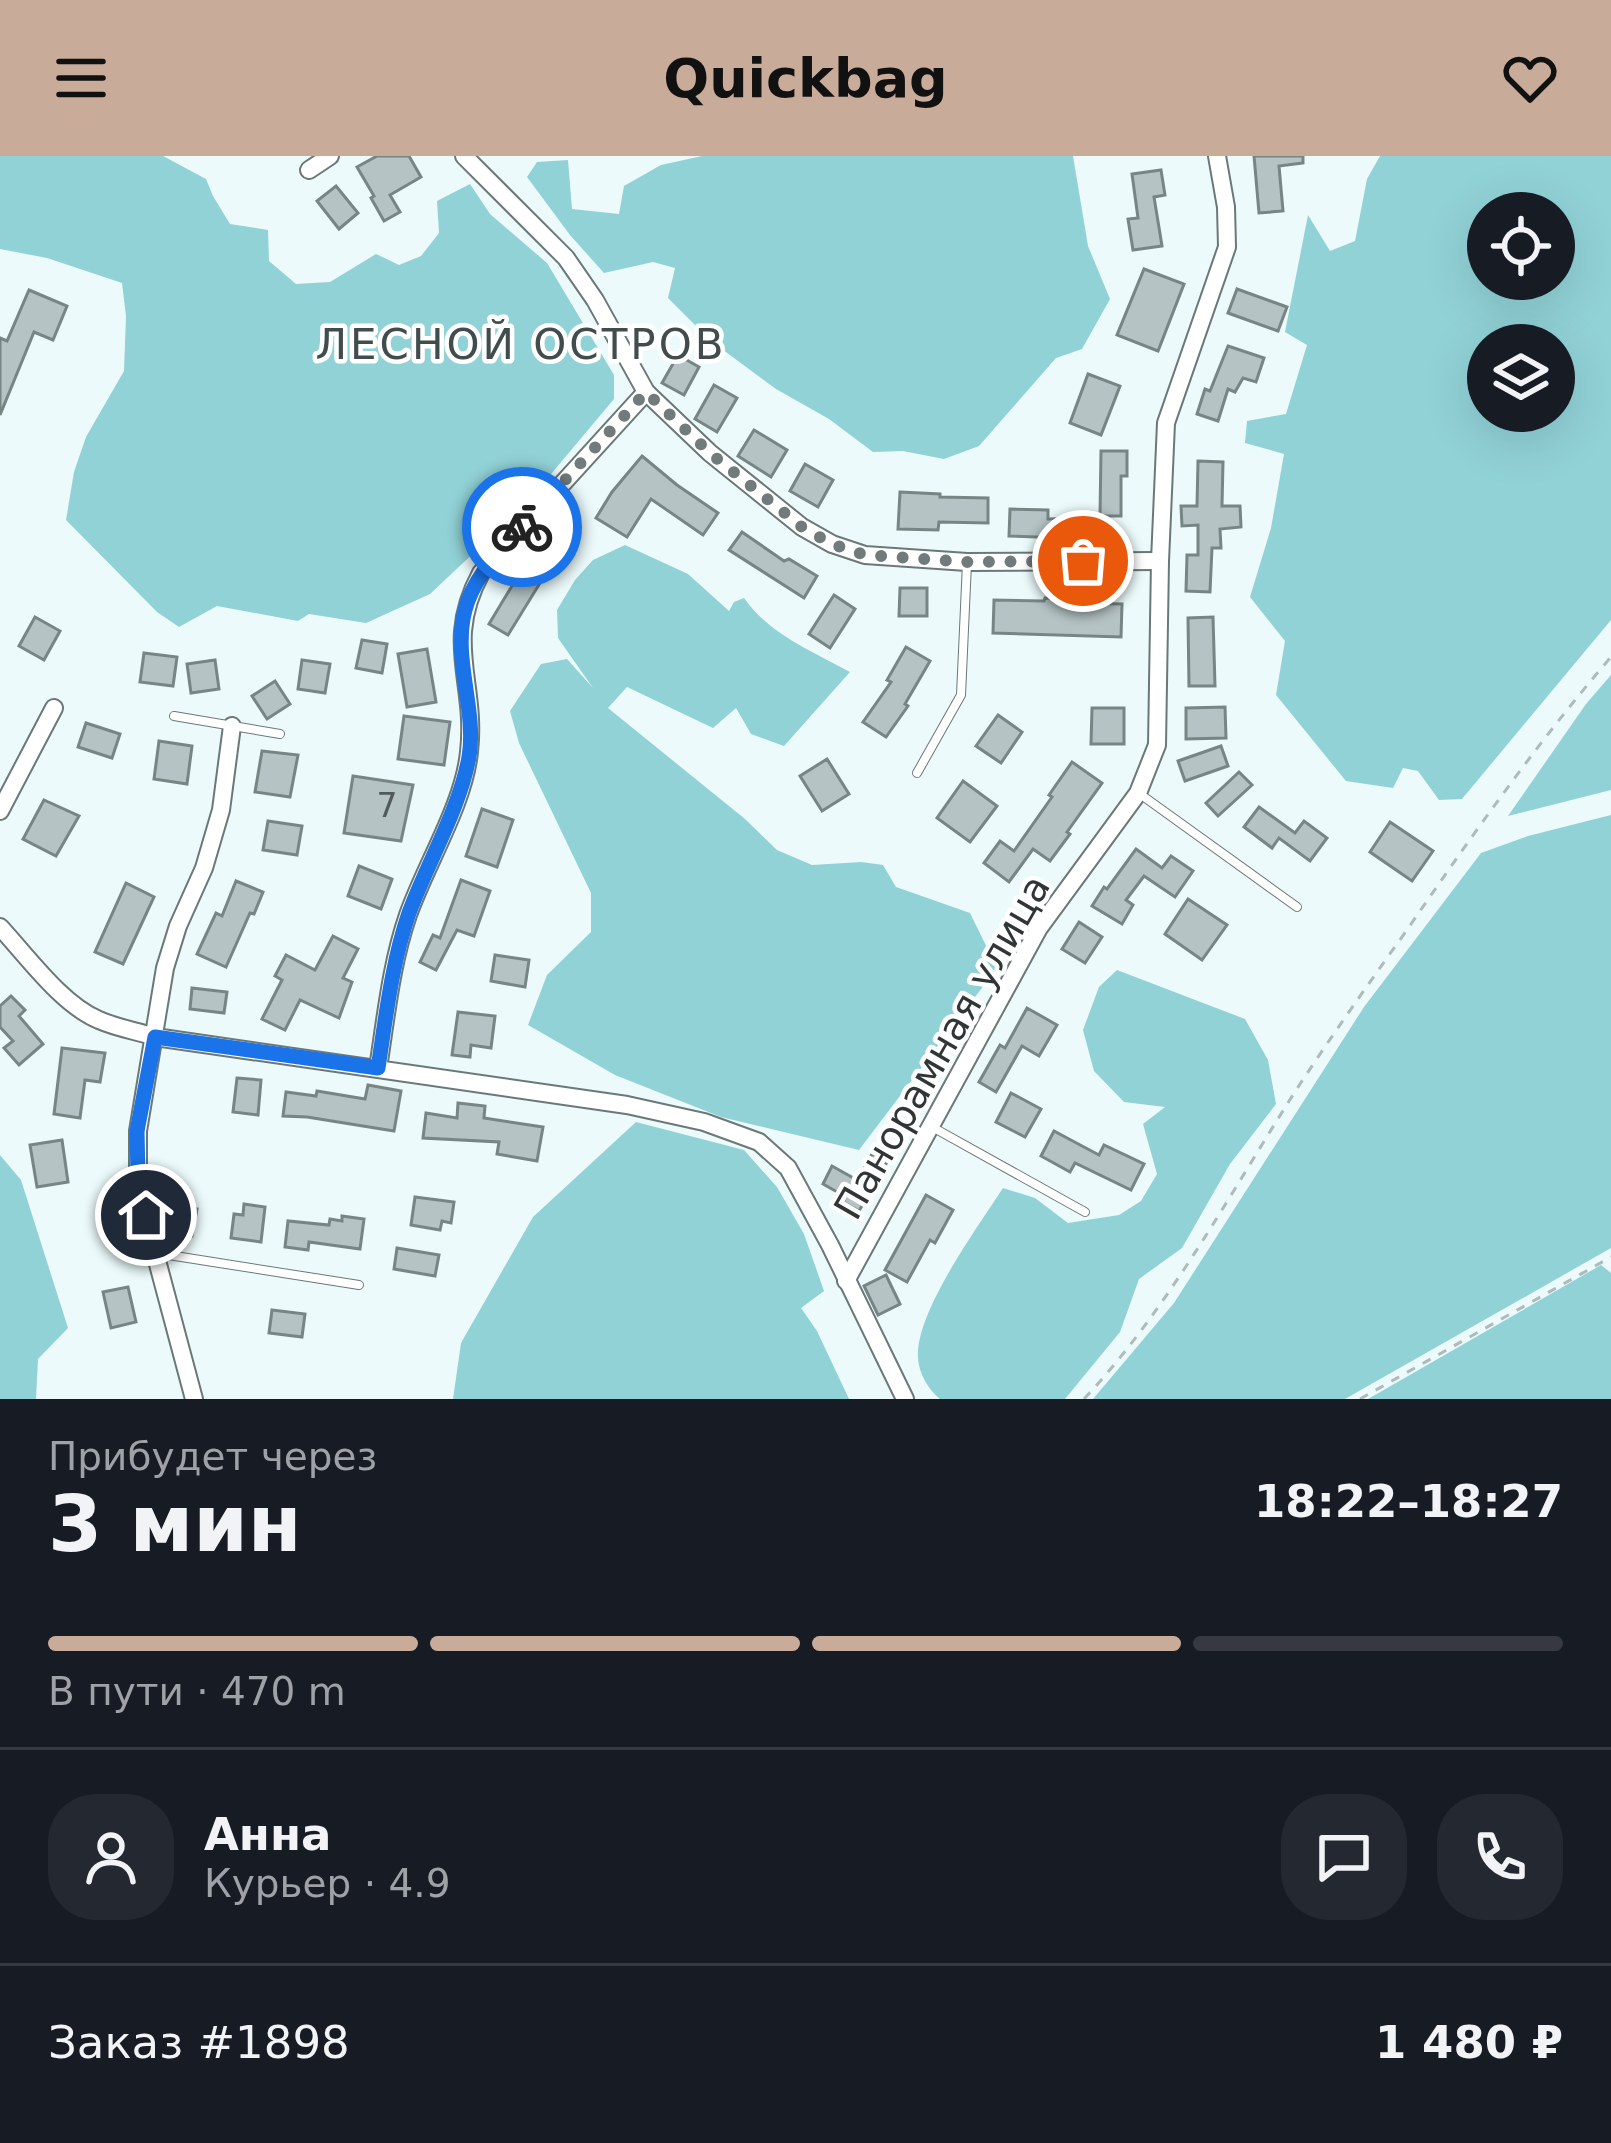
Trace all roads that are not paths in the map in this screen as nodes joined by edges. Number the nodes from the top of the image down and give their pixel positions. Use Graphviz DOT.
graph roads {
  1 [pos="330,156"];
  2 [pos="464,156"];
  3 [pos="1217,156"];
  4 [pos="309,170"];
  5 [pos="646,392"];
  6 [pos="1160,561"];
  7 [pos="967,562"];
  8 [pos="54,708"];
  9 [pos="173,716"];
  10 [pos="232,726"];
  11 [pos="280,734"];
  12 [pos="917,772"];
  13 [pos="1138,793"];
  14 [pos="0,811"];
  15 [pos="1297,907"];
  16 [pos="0,927"];
  17 [pos="155,1037"];
  18 [pos="378,1068"];
  19 [pos="932,1127"];
  20 [pos="1085,1212"];
  21 [pos="155,1253"];
  22 [pos="846,1281"];
  23 [pos="359,1285"];
  24 [pos="194,1399"];
  25 [pos="905,1399"];
  1 -- 4 [label="street"];
  2 -- 5 [label="street"];
  3 -- 6 [label="street, Панорамная улица"];
  5 -- 7 [label="street"];
  5 -- 18 [label="street"];
  6 -- 7 [label="street"];
  6 -- 13 [label="street, Панорамная улица"];
  7 -- 12 [label="lane"];
  8 -- 14 [label="street"];
  9 -- 10 [label="lane"];
  10 -- 11 [label="lane"];
  10 -- 17 [label="street"];
  13 -- 15 [label="lane"];
  13 -- 19 [label="street, Панорамная улица"];
  16 -- 17 [label="street"];
  17 -- 18 [label="street"];
  17 -- 21 [label="street"];
  18 -- 22 [label="street"];
  19 -- 20 [label="lane"];
  19 -- 22 [label="street, Панорамная улица"];
  21 -- 23 [label="lane"];
  21 -- 24 [label="street"];
  22 -- 25 [label="street"];
}
